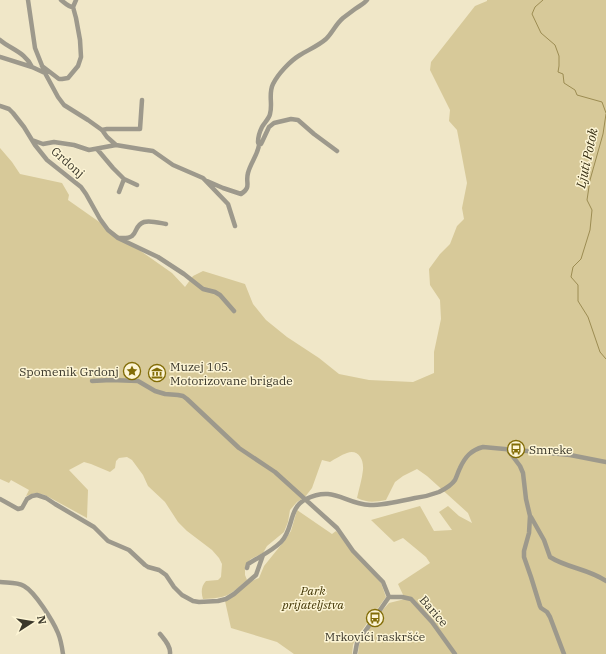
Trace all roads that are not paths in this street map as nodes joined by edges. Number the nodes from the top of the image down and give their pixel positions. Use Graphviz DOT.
graph roads {
  1 [pos="28,0"];
  2 [pos="61,0"];
  3 [pos="76,0"];
  4 [pos="367,0"];
  5 [pos="73,8"];
  6 [pos="0,40"];
  7 [pos="0,57"];
  8 [pos="42,66"];
  9 [pos="32,67"];
  10 [pos="45,73"];
  11 [pos="142,100"];
  12 [pos="0,106"];
  13 [pos="102,130"];
  14 [pos="32,140"];
  15 [pos="116,145"];
  16 [pos="259,145"];
  17 [pos="97,149"];
  18 [pos="337,150"];
  19 [pos="203,178"];
  20 [pos="124,179"];
  21 [pos="137,185"];
  22 [pos="119,192"];
  23 [pos="166,224"];
  24 [pos="235,226"];
  25 [pos="118,238"];
  26 [pos="234,310"];
  27 [pos="92,381"];
  28 [pos="508,450"];
  29 [pos="606,462"];
  30 [pos="0,499"];
  31 [pos="305,499"];
  32 [pos="530,516"];
  33 [pos="263,555"];
  34 [pos="247,568"];
  35 [pos="606,581"];
  36 [pos="0,582"];
  37 [pos="389,597"];
  38 [pos="160,634"];
  39 [pos="64,654"];
  40 [pos="170,654"];
  41 [pos="355,654"];
  42 [pos="455,654"];
  43 [pos="564,654"];
  1 -- 8 [label="street"];
  2 -- 5 [label="street"];
  3 -- 5 [label="street"];
  4 -- 16 [label="street"];
  5 -- 8 [label="street"];
  6 -- 9 [label="street"];
  7 -- 9 [label="street"];
  8 -- 10 [label="street"];
  9 -- 10 [label="street"];
  10 -- 13 [label="street"];
  11 -- 13 [label="street"];
  12 -- 14 [label="street, Grdonj"];
  13 -- 15 [label="street"];
  14 -- 17 [label="street"];
  14 -- 25 [label="street, Grdonj"];
  15 -- 17 [label="street"];
  15 -- 19 [label="street"];
  16 -- 18 [label="street"];
  16 -- 19 [label="street"];
  17 -- 20 [label="street"];
  19 -- 24 [label="street"];
  20 -- 21 [label="street"];
  20 -- 22 [label="street"];
  23 -- 25 [label="street"];
  25 -- 26 [label="street, Grdonj"];
  27 -- 31 [label="street"];
  28 -- 29 [label="street"];
  28 -- 31 [label="street"];
  28 -- 32 [label="street"];
  30 -- 33 [label="street"];
  31 -- 33 [label="street"];
  31 -- 37 [label="street"];
  32 -- 35 [label="street"];
  32 -- 43 [label="street"];
  33 -- 34 [label="street"];
  36 -- 39 [label="street"];
  37 -- 41 [label="street"];
  37 -- 42 [label="street, Barice"];
  38 -- 40 [label="street"];
}
